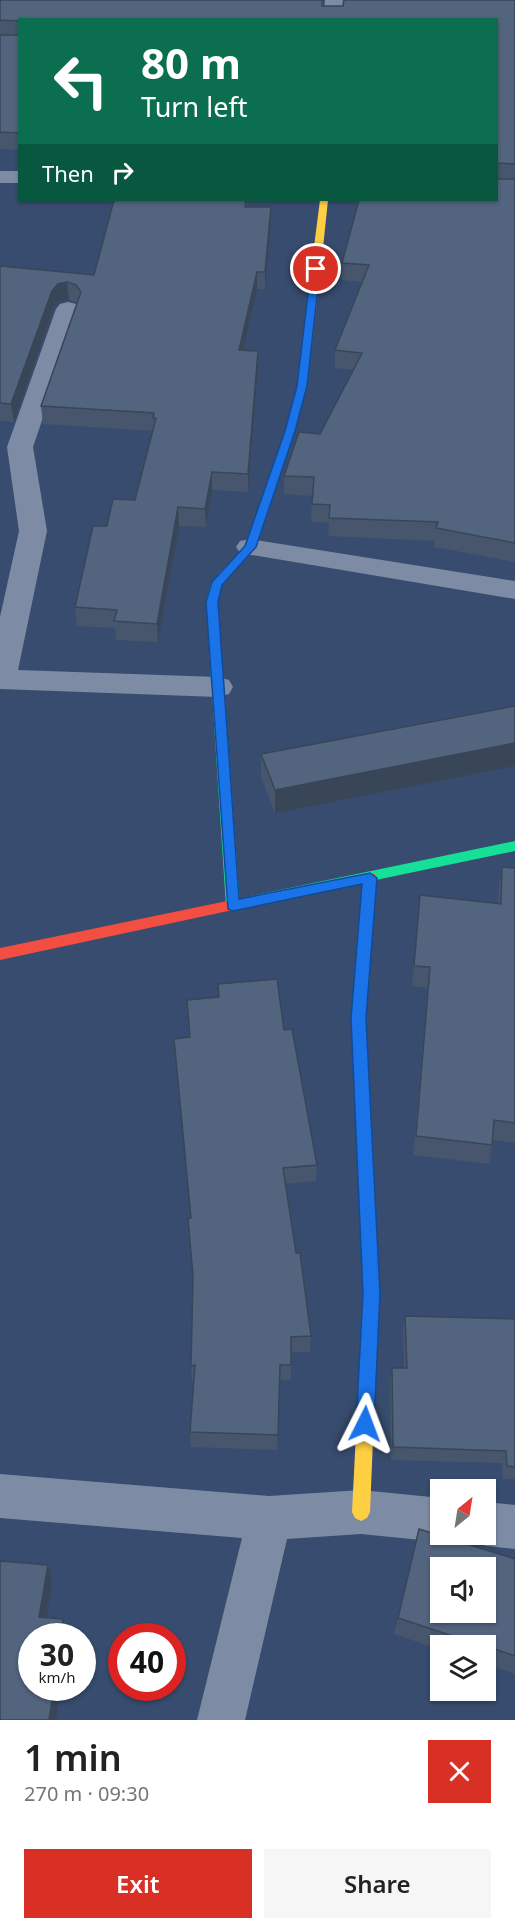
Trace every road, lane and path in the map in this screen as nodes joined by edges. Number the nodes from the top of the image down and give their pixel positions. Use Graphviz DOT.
graph roads {
  1 [pos="334,0"];
  2 [pos="332,18"];
  3 [pos="0,177"];
  4 [pos="18,177"];
  5 [pos="324,201"];
  6 [pos="68,309"];
  7 [pos="250,547"];
  8 [pos="515,590"];
  9 [pos="1,679"];
  10 [pos="218,687"];
  11 [pos="515,846"];
  12 [pos="370,878"];
  13 [pos="233,906"];
  14 [pos="0,954"];
  15 [pos="0,1496"];
  16 [pos="361,1512"];
  17 [pos="269,1518"];
  18 [pos="430,1519"];
  19 [pos="496,1525"];
  20 [pos="515,1527"];
  21 [pos="221,1720"];
  1 -- 2 [label="street"];
  3 -- 4 [label="street"];
  5 -- 7 [label="street"];
  6 -- 9 [label="street"];
  7 -- 8 [label="street"];
  7 -- 10 [label="street"];
  9 -- 10 [label="street"];
  10 -- 13 [label="street"];
  11 -- 12 [label="street"];
  12 -- 13 [label="street"];
  12 -- 16 [label="street"];
  13 -- 14 [label="street"];
  15 -- 17 [label="street"];
  16 -- 17 [label="street"];
  16 -- 18 [label="street"];
  17 -- 21 [label="street"];
  19 -- 20 [label="street"];
}
